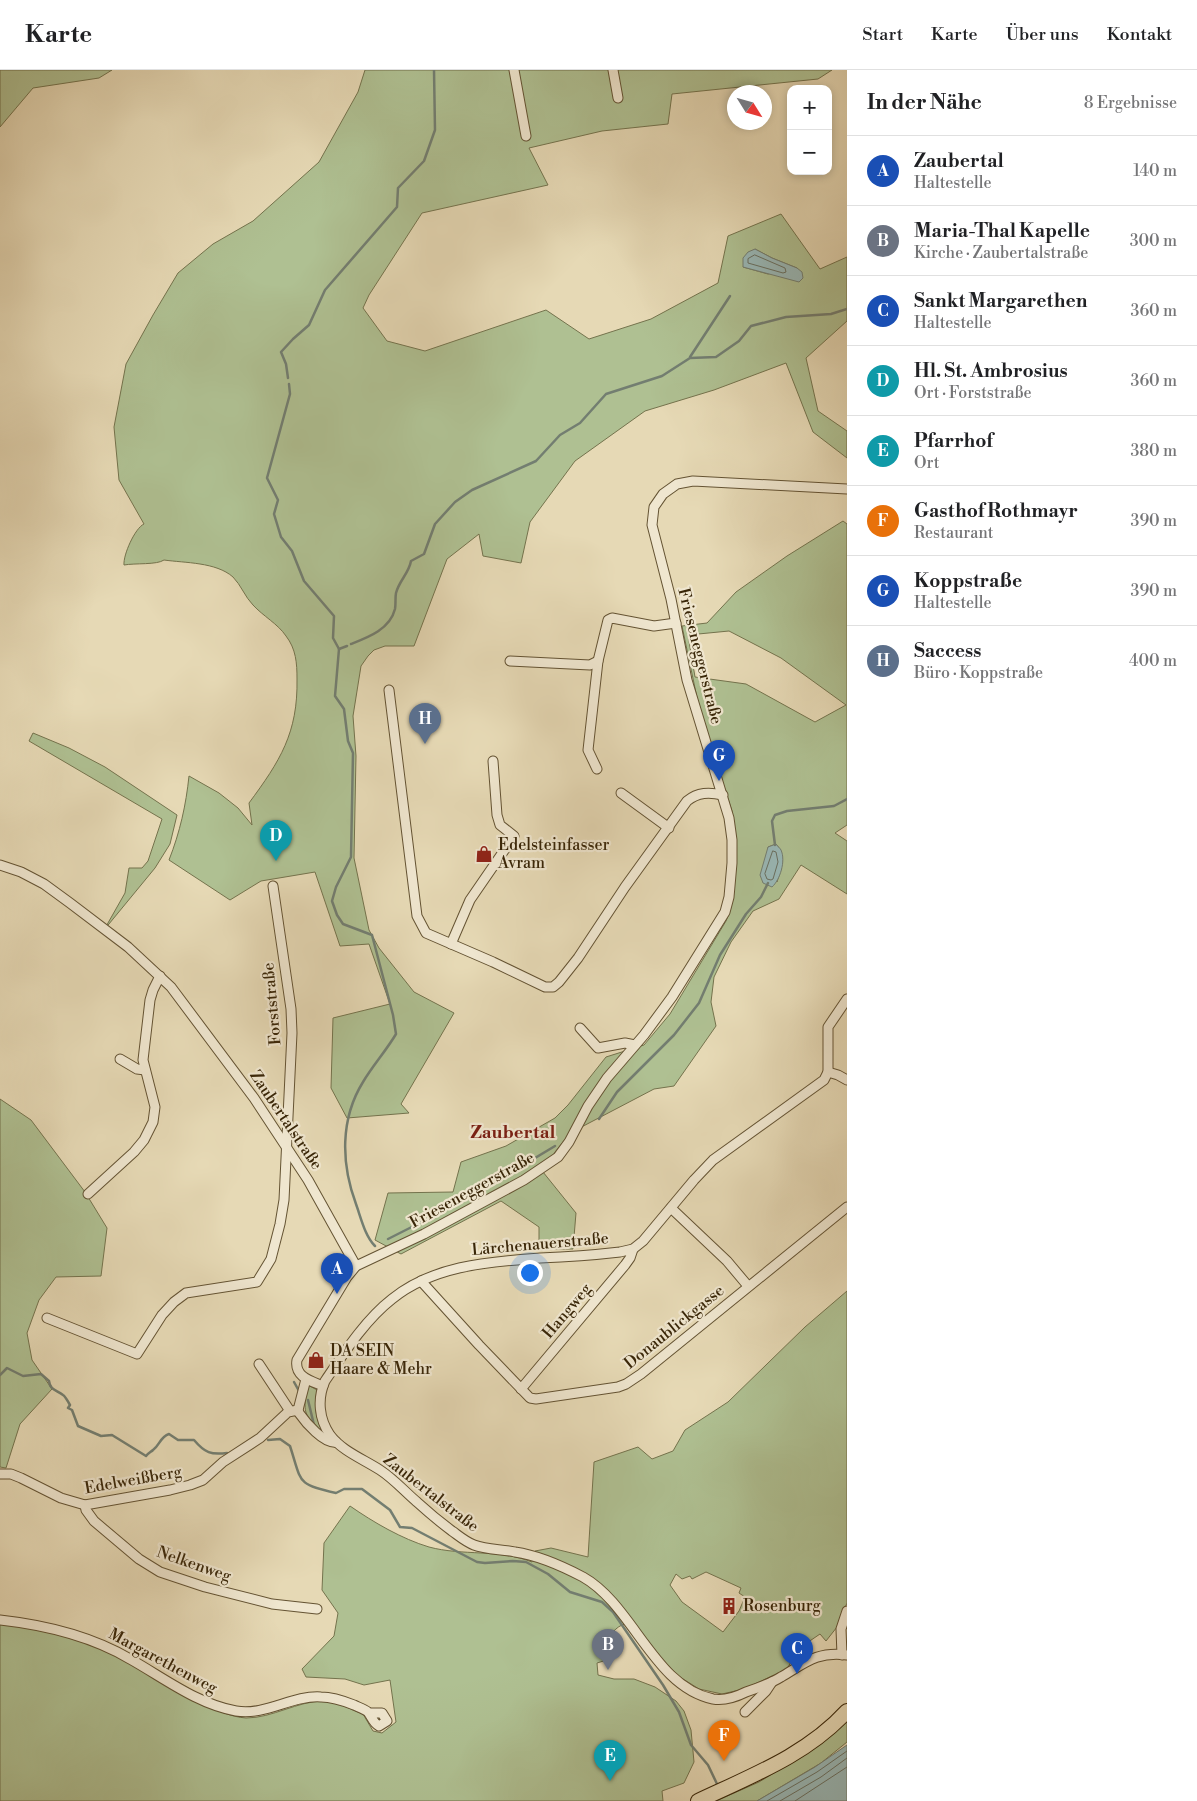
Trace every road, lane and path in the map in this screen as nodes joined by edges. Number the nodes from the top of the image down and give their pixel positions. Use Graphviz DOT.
graph roads {
  1 [pos="514,70"];
  2 [pos="613,70"];
  3 [pos="618,98"];
  4 [pos="526,136"];
  5 [pos="847,489"];
  6 [pos="676,623"];
  7 [pos="510,661"];
  8 [pos="598,661"];
  9 [pos="388,690"];
  10 [pos="493,761"];
  11 [pos="597,769"];
  12 [pos="621,792"];
  13 [pos="723,795"];
  14 [pos="669,828"];
  15 [pos="0,865"];
  16 [pos="273,886"];
  17 [pos="452,944"];
  18 [pos="160,976"];
  19 [pos="847,999"];
  20 [pos="580,1028"];
  21 [pos="635,1045"];
  22 [pos="120,1059"];
  23 [pos="145,1070"];
  24 [pos="828,1072"];
  25 [pos="847,1080"];
  26 [pos="287,1149"];
  27 [pos="88,1194"];
  28 [pos="847,1207"];
  29 [pos="671,1208"];
  30 [pos="633,1249"];
  31 [pos="356,1266"];
  32 [pos="421,1281"];
  33 [pos="748,1286"];
  34 [pos="47,1318"];
  35 [pos="259,1364"];
  36 [pos="306,1379"];
  37 [pos="323,1386"];
  38 [pos="521,1389"];
  39 [pos="294,1410"];
  40 [pos="337,1442"];
  41 [pos="0,1474"];
  42 [pos="85,1505"];
  43 [pos="317,1609"];
  44 [pos="847,1611"];
  45 [pos="0,1620"];
  46 [pos="845,1655"];
  47 [pos="772,1682"];
  48 [pos="847,1710"];
  49 [pos="745,1712"];
  50 [pos="368,1713"];
  51 [pos="698,1801"];
  1 -- 4 [label="street"];
  2 -- 3 [label="street"];
  5 -- 6 [label="street, Frieseneggerstraße"];
  6 -- 8 [label="street"];
  6 -- 13 [label="street, Frieseneggerstraße"];
  7 -- 8 [label="street"];
  8 -- 11 [label="street"];
  9 -- 17 [label="street"];
  10 -- 17 [label="street"];
  12 -- 14 [label="street"];
  13 -- 14 [label="street"];
  13 -- 21 [label="street, Frieseneggerstraße"];
  14 -- 17 [label="street"];
  15 -- 18 [label="street, Zaubertalstraße"];
  16 -- 26 [label="street, Forststraße"];
  18 -- 23 [label="street"];
  18 -- 26 [label="street, Zaubertalstraße"];
  19 -- 24 [label="street"];
  20 -- 21 [label="street"];
  21 -- 31 [label="street, Frieseneggerstraße"];
  22 -- 23 [label="street"];
  23 -- 27 [label="street"];
  24 -- 25 [label="street"];
  24 -- 29 [label="street, Lärchenauerstraße"];
  26 -- 31 [label="street, Zaubertalstraße"];
  26 -- 34 [label="street, Forststraße"];
  28 -- 33 [label="street, Donaublickgasse"];
  29 -- 30 [label="street, Lärchenauerstraße"];
  29 -- 33 [label="street"];
  30 -- 32 [label="street, Lärchenauerstraße"];
  30 -- 38 [label="street, Hangweg"];
  31 -- 36 [label="street"];
  32 -- 37 [label="street, Lärchenauerstraße"];
  32 -- 38 [label="street, Donaublickgasse"];
  33 -- 38 [label="street, Donaublickgasse"];
  35 -- 39 [label="street"];
  36 -- 37 [label="street"];
  36 -- 39 [label="street"];
  37 -- 40 [label="street, Zaubertalstraße"];
  39 -- 40 [label="street"];
  39 -- 42 [label="street, Edelweißberg"];
  40 -- 47 [label="street, Zaubertalstraße"];
  41 -- 42 [label="street, Edelweißberg"];
  42 -- 43 [label="street, Nelkenweg"];
  44 -- 46 [label="street"];
  45 -- 50 [label="street, Margarethenweg"];
  46 -- 47 [label="street, Zaubertalstraße"];
  47 -- 49 [label="street"];
  48 -- 51 [label="main road"];
}
